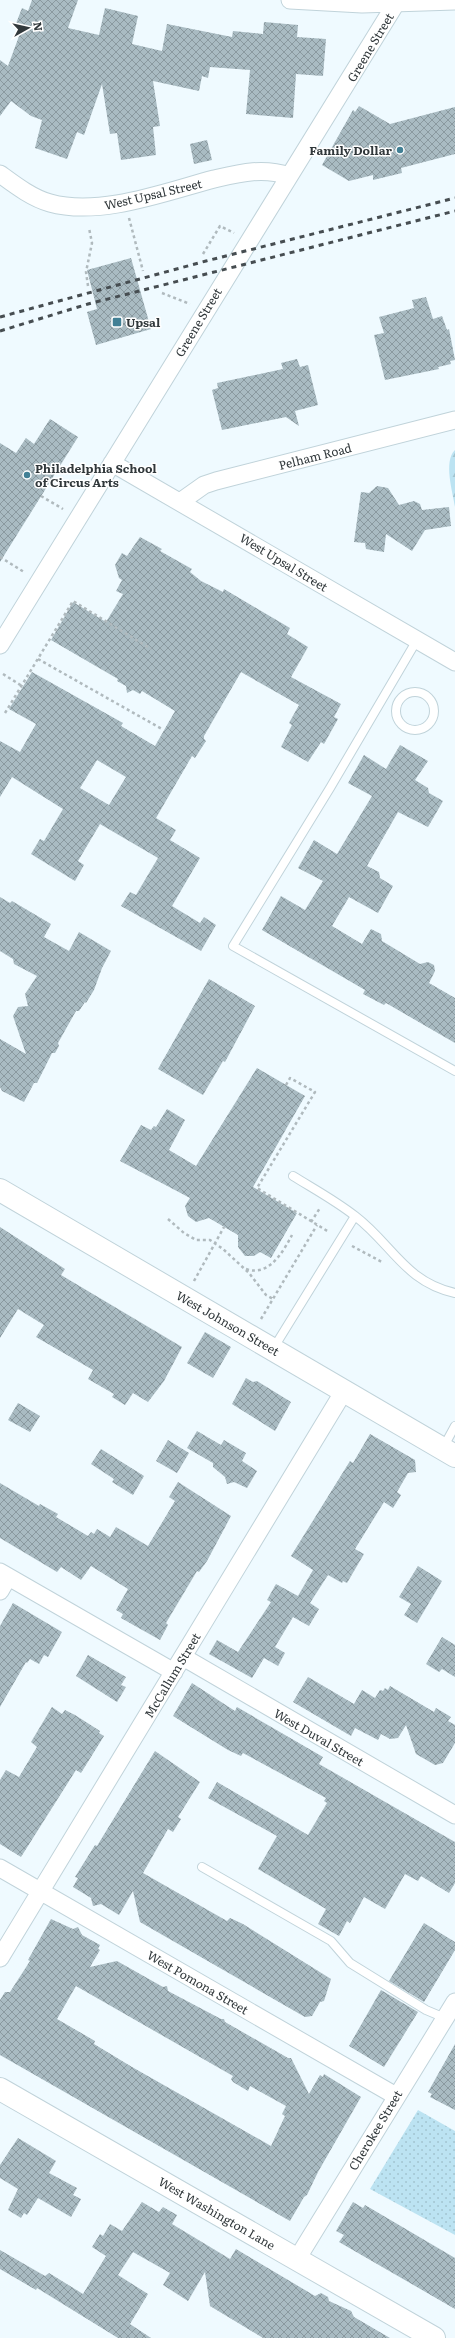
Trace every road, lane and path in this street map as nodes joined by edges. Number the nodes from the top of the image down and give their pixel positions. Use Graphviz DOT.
graph roads {
  1 [pos="290,0"];
  2 [pos="397,1"];
  3 [pos="455,1"];
  4 [pos="0,174"];
  5 [pos="289,176"];
  6 [pos="129,218"];
  7 [pos="89,228"];
  8 [pos="234,233"];
  9 [pos="203,254"];
  10 [pos="143,271"];
  11 [pos="88,286"];
  12 [pos="162,293"];
  13 [pos="191,304"];
  14 [pos="455,420"];
  15 [pos="112,463"];
  16 [pos="41,496"];
  17 [pos="180,502"];
  18 [pos="63,509"];
  19 [pos="0,558"];
  20 [pos="22,571"];
  21 [pos="417,640"];
  22 [pos="0,645"];
  23 [pos="151,649"];
  24 [pos="38,659"];
  25 [pos="455,662"];
  26 [pos="3,674"];
  27 [pos="22,686"];
  28 [pos="386,694"];
  29 [pos="398,701"];
  30 [pos="5,713"];
  31 [pos="162,729"];
  32 [pos="455,1071"];
  33 [pos="286,1085"];
  34 [pos="293,1176"];
  35 [pos="0,1190"];
  36 [pos="355,1216"];
  37 [pos="168,1219"];
  38 [pos="317,1225"];
  39 [pos="224,1227"];
  40 [pos="292,1235"];
  41 [pos="333,1235"];
  42 [pos="215,1244"];
  43 [pos="352,1246"];
  44 [pos="386,1264"];
  45 [pos="244,1268"];
  46 [pos="194,1282"];
  47 [pos="455,1293"];
  48 [pos="273,1299"];
  49 [pos="261,1321"];
  50 [pos="273,1349"];
  51 [pos="344,1391"];
  52 [pos="455,1426"];
  53 [pos="449,1452"];
  54 [pos="3,1580"];
  55 [pos="183,1657"];
  56 [pos="174,1672"];
  57 [pos="455,1816"];
  58 [pos="0,1868"];
  59 [pos="202,1868"];
  60 [pos="41,1891"];
  61 [pos="0,1958"];
  62 [pos="455,2002"];
  63 [pos="450,2021"];
  64 [pos="0,2089"];
  65 [pos="396,2096"];
  66 [pos="297,2259"];
  67 [pos="434,2338"];
  1 -- 2 [label="street"];
  2 -- 3 [label="street"];
  2 -- 5 [label="street, Greene Street"];
  4 -- 5 [label="street, West Upsal Street"];
  5 -- 15 [label="street, Greene Street"];
  6 -- 10 [label="path"];
  7 -- 11 [label="path"];
  8 -- 9 [label="path"];
  12 -- 13 [label="path"];
  14 -- 17 [label="street, Pelham Road"];
  15 -- 17 [label="street, West Upsal Street"];
  15 -- 22 [label="street, Greene Street"];
  16 -- 18 [label="path"];
  17 -- 21 [label="street, West Upsal Street"];
  19 -- 20 [label="path"];
  21 -- 25 [label="street, West Upsal Street"];
  21 -- 28 [label="lane"];
  23 -- 24 [label="path"];
  24 -- 27 [label="path"];
  24 -- 31 [label="path"];
  26 -- 27 [label="path"];
  27 -- 30 [label="path"];
  28 -- 29 [label="lane"];
  28 -- 32 [label="lane"];
  29 -- 29 [label="lane"];
  33 -- 38 [label="path"];
  34 -- 36 [label="lane"];
  35 -- 50 [label="street, West Johnson Street"];
  36 -- 47 [label="lane"];
  36 -- 50 [label="lane"];
  37 -- 42 [label="path"];
  38 -- 41 [label="path"];
  38 -- 48 [label="path"];
  39 -- 42 [label="path"];
  40 -- 45 [label="path"];
  42 -- 45 [label="path"];
  42 -- 46 [label="path"];
  43 -- 44 [label="path"];
  45 -- 48 [label="path"];
  48 -- 49 [label="path"];
  50 -- 51 [label="street, West Johnson Street"];
  51 -- 53 [label="street, West Johnson Street"];
  51 -- 55 [label="street, McCallum Street"];
  52 -- 53 [label="lane"];
  54 -- 56 [label="street"];
  55 -- 56 [label="street, McCallum Street"];
  55 -- 57 [label="street, West Duval Street"];
  56 -- 60 [label="street, McCallum Street"];
  58 -- 60 [label="street, West Pomona Street"];
  59 -- 63 [label="lane"];
  60 -- 61 [label="street, McCallum Street"];
  60 -- 65 [label="street, West Pomona Street"];
  62 -- 63 [label="street, Cherokee Street"];
  63 -- 65 [label="street, Cherokee Street"];
  64 -- 66 [label="street, West Washington Lane"];
  65 -- 66 [label="street, Cherokee Street"];
  66 -- 67 [label="street, West Washington Lane"];
}
